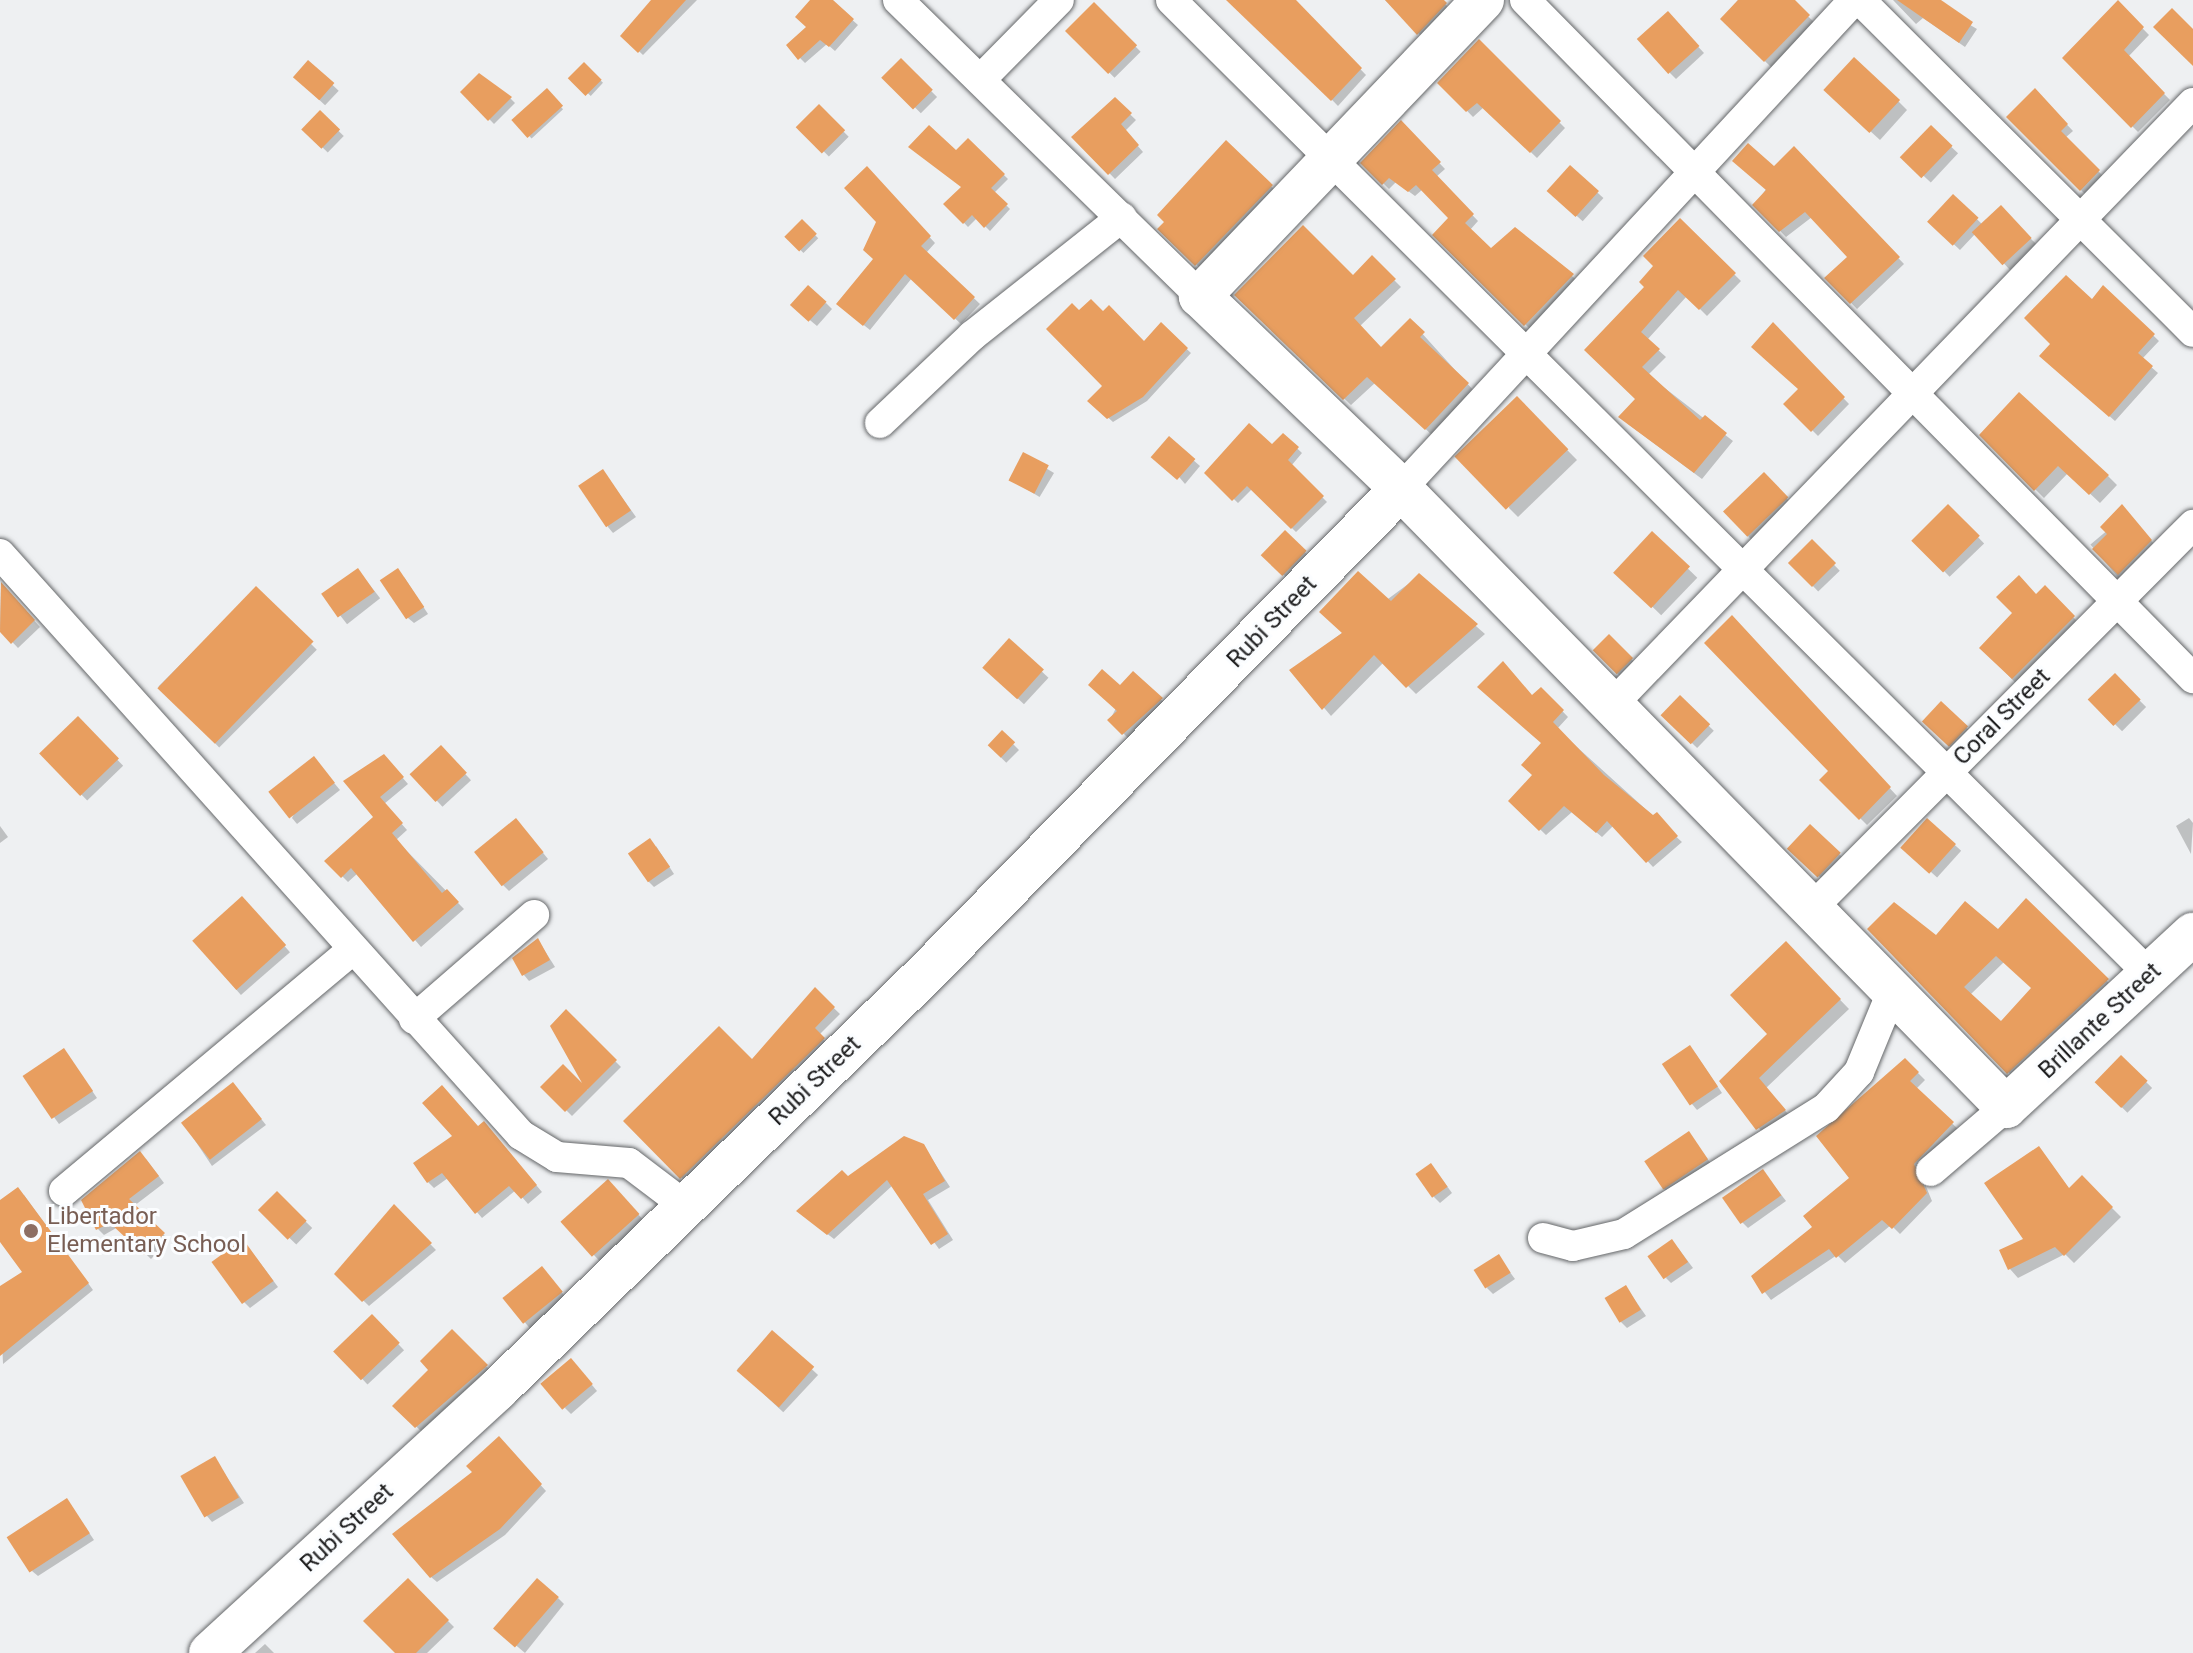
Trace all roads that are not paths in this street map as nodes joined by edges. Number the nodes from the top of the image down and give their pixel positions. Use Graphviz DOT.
graph roads {
  1 [pos="898,0"];
  2 [pos="1059,0"];
  3 [pos="1171,0"];
  4 [pos="1483,0"];
  5 [pos="1525,0"];
  6 [pos="1854,0"];
  7 [pos="1860,0"];
  8 [pos="983,77"];
  9 [pos="2193,103"];
  10 [pos="1331,157"];
  11 [pos="1695,166"];
  12 [pos="1122,217"];
  13 [pos="2081,218"];
  14 [pos="1200,296"];
  15 [pos="2193,332"];
  16 [pos="1525,354"];
  17 [pos="1912,390"];
  18 [pos="880,423"];
  19 [pos="1401,489"];
  20 [pos="2193,525"];
  21 [pos="0,554"];
  22 [pos="1744,570"];
  23 [pos="2117,600"];
  24 [pos="2193,678"];
  25 [pos="1611,706"];
  26 [pos="1945,774"];
  27 [pos="1811,909"];
  28 [pos="534,915"];
  29 [pos="2193,934"];
  30 [pos="352,950"];
  31 [pos="2150,975"];
  32 [pos="1892,992"];
  33 [pos="414,1019"];
  34 [pos="2006,1107"];
  35 [pos="1931,1171"];
  36 [pos="64,1191"];
  37 [pos="687,1207"];
  38 [pos="1543,1238"];
  39 [pos="210,1653"];
  1 -- 8 [label="street"];
  2 -- 8 [label="street"];
  3 -- 10 [label="street"];
  4 -- 10 [label="street"];
  5 -- 11 [label="street"];
  6 -- 11 [label="street"];
  7 -- 13 [label="street"];
  8 -- 12 [label="street"];
  9 -- 13 [label="street"];
  10 -- 14 [label="street"];
  10 -- 16 [label="street"];
  11 -- 16 [label="street"];
  11 -- 17 [label="street"];
  12 -- 14 [label="street"];
  12 -- 18 [label="street"];
  13 -- 15 [label="street"];
  13 -- 17 [label="street"];
  14 -- 19 [label="street"];
  16 -- 19 [label="street"];
  16 -- 22 [label="street"];
  17 -- 22 [label="street"];
  17 -- 23 [label="street"];
  19 -- 25 [label="street"];
  19 -- 37 [label="street, Rubi Street"];
  20 -- 23 [label="street, Coral Street"];
  21 -- 30 [label="street"];
  22 -- 25 [label="street"];
  22 -- 26 [label="street"];
  23 -- 24 [label="street"];
  23 -- 26 [label="street, Coral Street"];
  25 -- 27 [label="street"];
  26 -- 27 [label="street, Coral Street"];
  26 -- 31 [label="street"];
  27 -- 32 [label="street"];
  28 -- 33 [label="street"];
  29 -- 31 [label="street, Brillante Street"];
  30 -- 33 [label="street"];
  30 -- 36 [label="street"];
  31 -- 34 [label="street, Brillante Street"];
  32 -- 34 [label="street"];
  32 -- 38 [label="street"];
  33 -- 37 [label="street"];
  34 -- 35 [label="street"];
  37 -- 39 [label="street, Rubi Street"];
}
